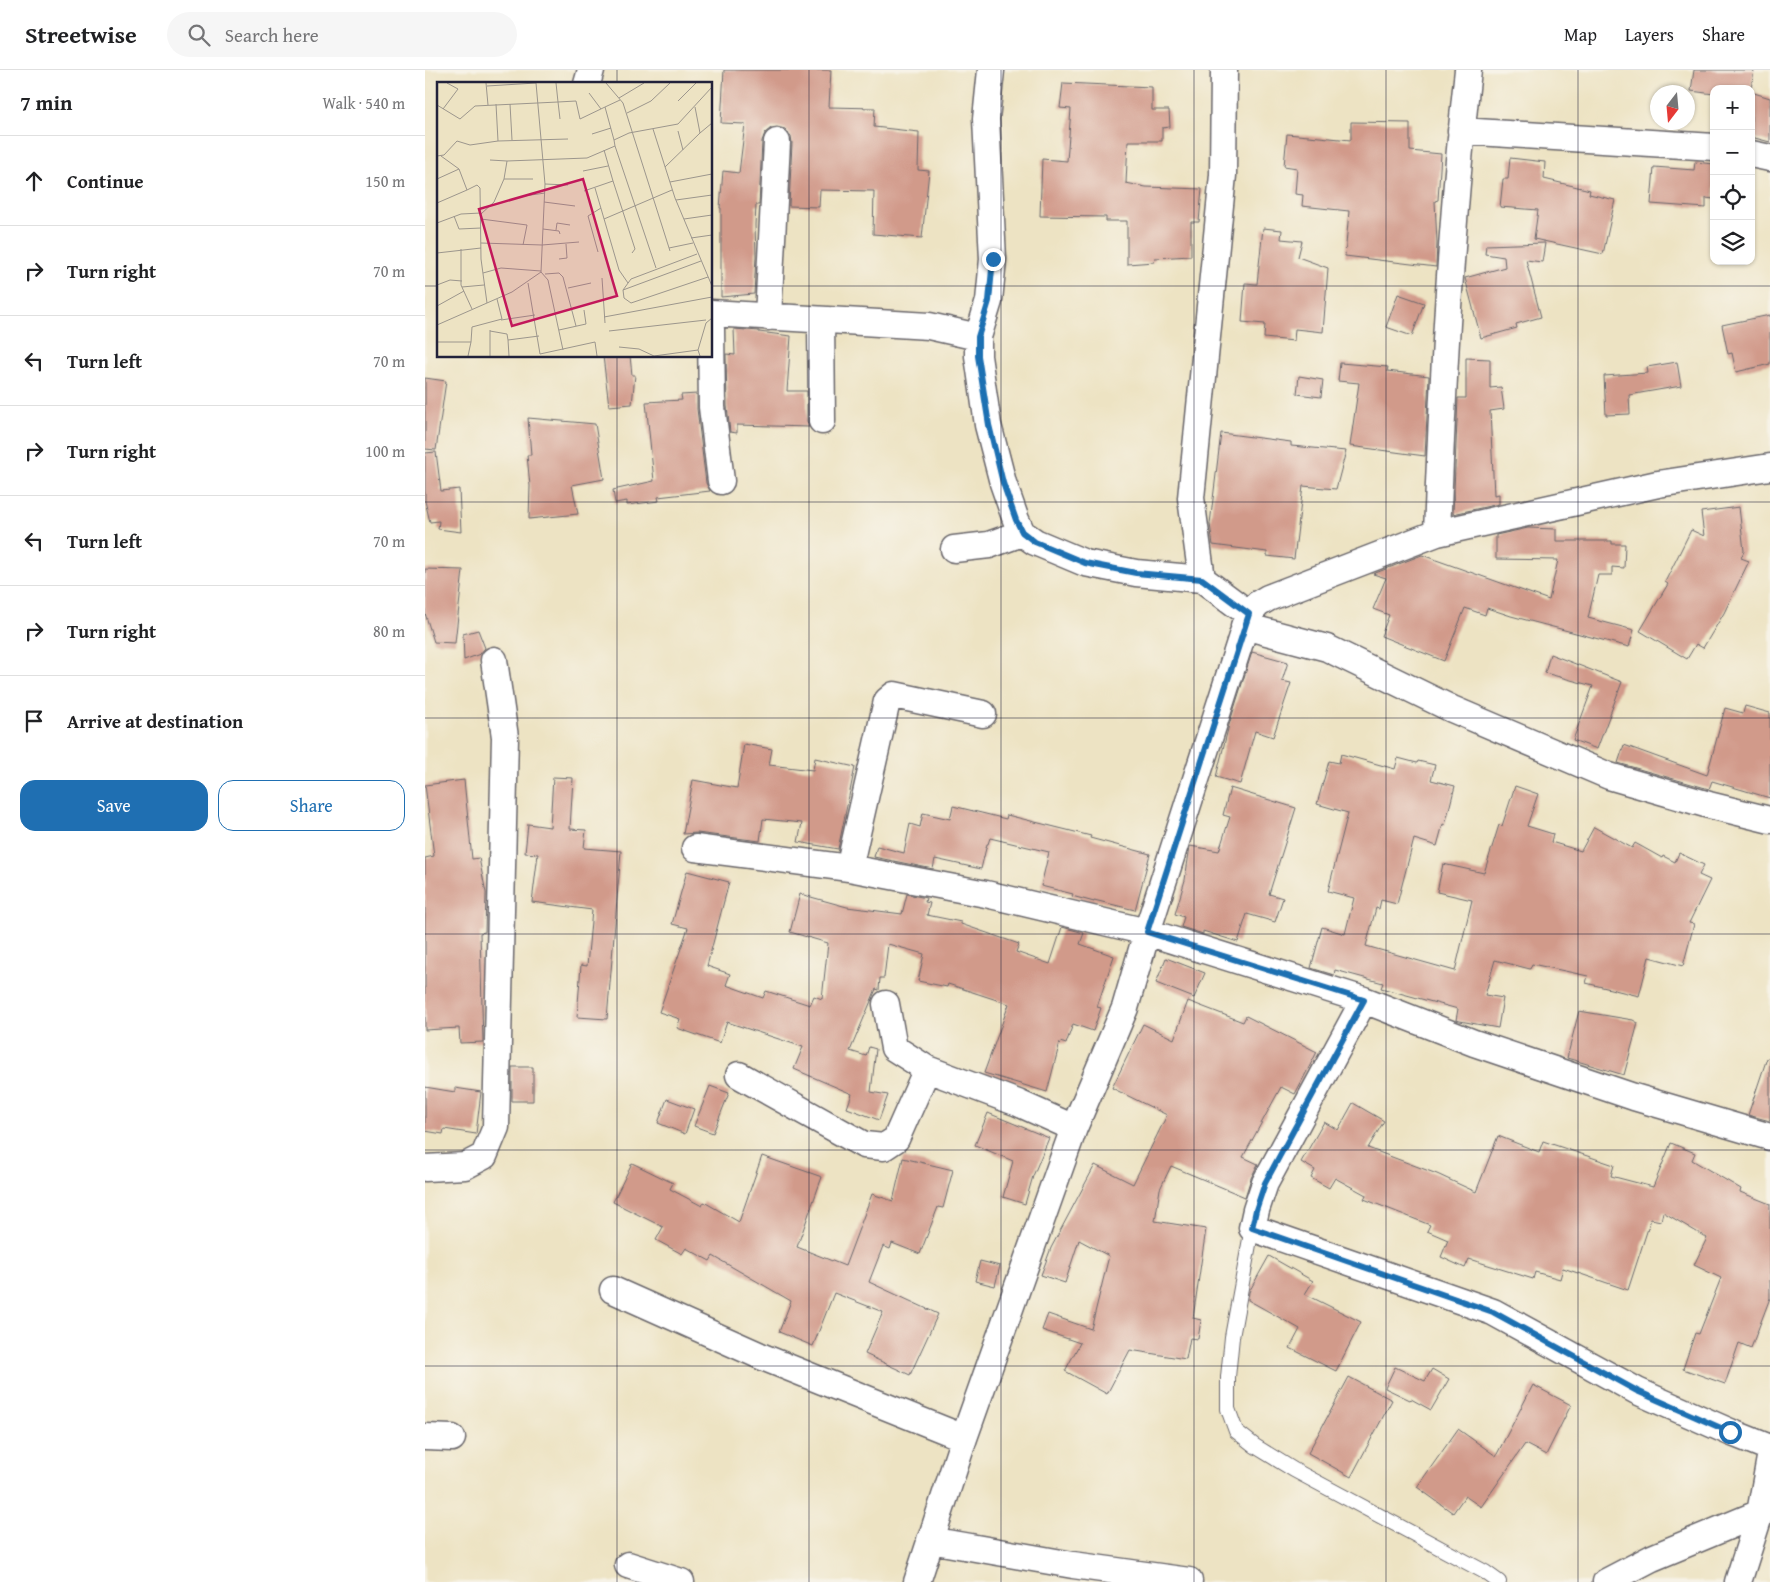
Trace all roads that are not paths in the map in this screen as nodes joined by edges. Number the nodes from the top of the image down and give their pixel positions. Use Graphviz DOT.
graph roads {
  1 [pos="991,70"];
  2 [pos="1224,70"];
  3 [pos="1468,70"];
  4 [pos="1461,131"];
  5 [pos="777,142"];
  6 [pos="1710,147"];
  7 [pos="1755,155"];
  8 [pos="1770,158"];
  9 [pos="713,314"];
  10 [pos="769,317"];
  11 [pos="821,320"];
  12 [pos="978,337"];
  13 [pos="711,358"];
  14 [pos="822,421"];
  15 [pos="1770,467"];
  16 [pos="721,481"];
  17 [pos="1022,532"];
  18 [pos="1437,533"];
  19 [pos="955,549"];
  20 [pos="1202,579"];
  21 [pos="1246,620"];
  22 [pos="494,660"];
  23 [pos="983,714"];
  24 [pos="1770,820"];
  25 [pos="695,848"];
  26 [pos="849,868"];
  27 [pos="1147,932"];
  28 [pos="1364,1000"];
  29 [pos="886,1004"];
  30 [pos="927,1069"];
  31 [pos="739,1075"];
  32 [pos="1074,1128"];
  33 [pos="1770,1136"];
  34 [pos="425,1168"];
  35 [pos="1252,1228"];
  36 [pos="613,1290"];
  37 [pos="425,1437"];
  38 [pos="452,1438"];
  39 [pos="964,1438"];
  40 [pos="1770,1448"];
  41 [pos="1770,1458"];
  42 [pos="1762,1523"];
  43 [pos="930,1540"];
  44 [pos="627,1565"];
  45 [pos="1189,1581"];
  46 [pos="681,1582"];
  47 [pos="917,1582"];
  48 [pos="1499,1582"];
  49 [pos="1606,1582"];
  50 [pos="1738,1582"];
  1 -- 12 [label="street"];
  2 -- 20 [label="street"];
  3 -- 4 [label="street"];
  4 -- 6 [label="street"];
  4 -- 18 [label="street"];
  5 -- 10 [label="street"];
  7 -- 8 [label="street"];
  9 -- 10 [label="street"];
  10 -- 11 [label="street"];
  11 -- 12 [label="street"];
  11 -- 14 [label="street"];
  12 -- 17 [label="street"];
  13 -- 16 [label="street"];
  15 -- 18 [label="street"];
  17 -- 19 [label="street"];
  17 -- 20 [label="street"];
  18 -- 21 [label="street"];
  20 -- 21 [label="street"];
  21 -- 24 [label="street"];
  21 -- 27 [label="street"];
  22 -- 34 [label="street"];
  23 -- 26 [label="street"];
  25 -- 26 [label="street"];
  26 -- 27 [label="street"];
  27 -- 28 [label="street"];
  27 -- 32 [label="street"];
  28 -- 33 [label="street"];
  28 -- 35 [label="street"];
  29 -- 30 [label="street"];
  30 -- 31 [label="street"];
  30 -- 32 [label="street"];
  32 -- 39 [label="street"];
  35 -- 40 [label="street"];
  35 -- 48 [label="lane"];
  36 -- 39 [label="street"];
  37 -- 38 [label="street"];
  39 -- 43 [label="street"];
  41 -- 42 [label="street"];
  42 -- 49 [label="street"];
  42 -- 50 [label="street"];
  43 -- 45 [label="street"];
  43 -- 47 [label="street"];
  44 -- 46 [label="street"];
}
